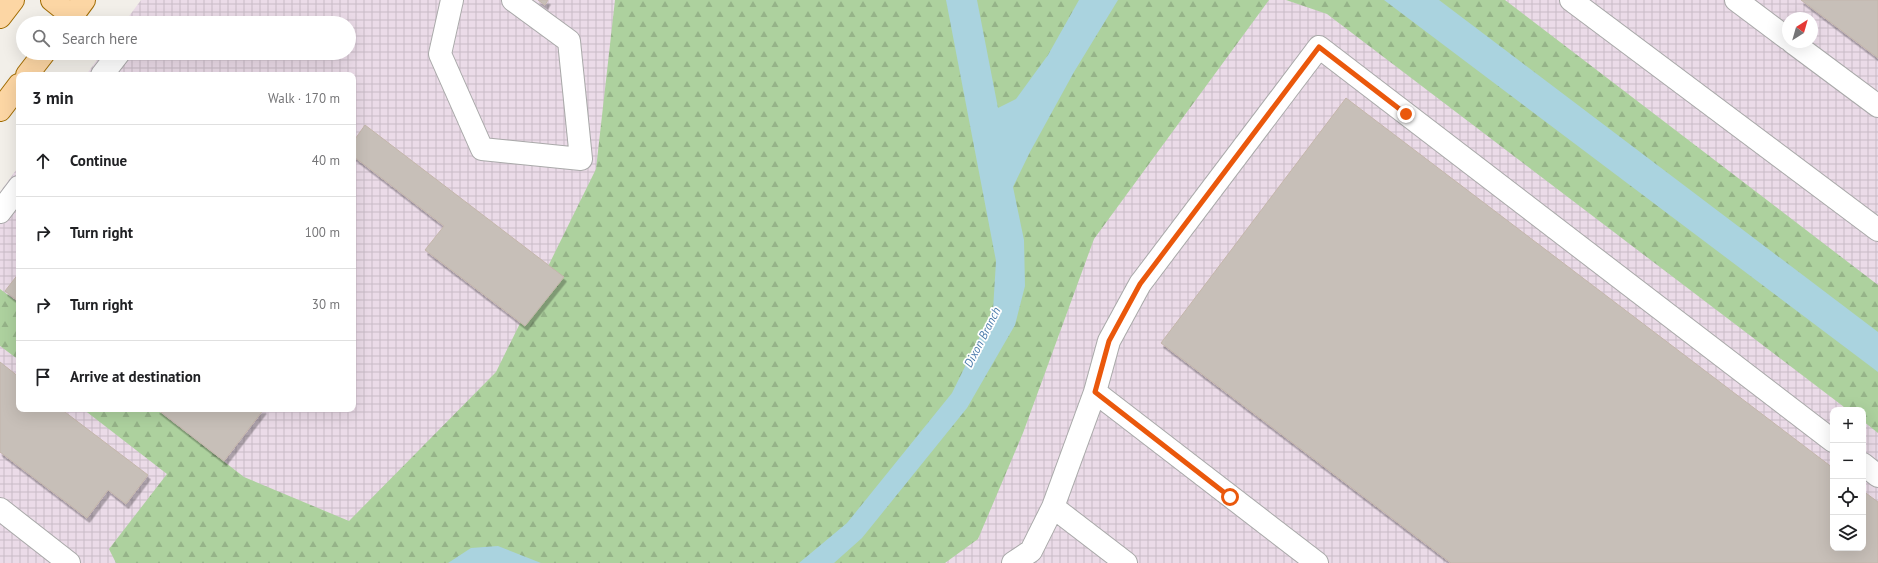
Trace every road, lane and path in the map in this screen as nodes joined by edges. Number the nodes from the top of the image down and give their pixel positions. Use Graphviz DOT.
graph roads {
  1 [pos="13,0"];
  2 [pos="52,0"];
  3 [pos="452,0"];
  4 [pos="513,0"];
  5 [pos="1571,0"];
  6 [pos="1736,0"];
  7 [pos="76,15"];
  8 [pos="0,17"];
  9 [pos="1782,34"];
  10 [pos="1800,48"];
  11 [pos="39,60"];
  12 [pos="114,60"];
  13 [pos="29,72"];
  14 [pos="104,72"];
  15 [pos="16,89"];
  16 [pos="1878,106"];
  17 [pos="0,110"];
  18 [pos="16,191"];
  19 [pos="0,212"];
  20 [pos="1878,230"];
  21 [pos="1095,392"];
  22 [pos="1830,439"];
  23 [pos="1866,466"];
  24 [pos="1878,476"];
  25 [pos="1052,507"];
  26 [pos="0,509"];
  27 [pos="69,563"];
  28 [pos="1013,563"];
  29 [pos="1126,563"];
  30 [pos="1317,563"];
  1 -- 8 [label="main road"];
  2 -- 7 [label="main road"];
  3 -- 4 [label="lane"];
  5 -- 20 [label="lane"];
  6 -- 9 [label="lane"];
  10 -- 16 [label="lane"];
  11 -- 13 [label="main road"];
  12 -- 14 [label="lane"];
  15 -- 17 [label="main road"];
  18 -- 19 [label="lane"];
  21 -- 22 [label="lane"];
  21 -- 25 [label="lane"];
  21 -- 30 [label="lane"];
  23 -- 24 [label="lane"];
  25 -- 28 [label="lane"];
  25 -- 29 [label="lane"];
  26 -- 27 [label="lane"];
}
